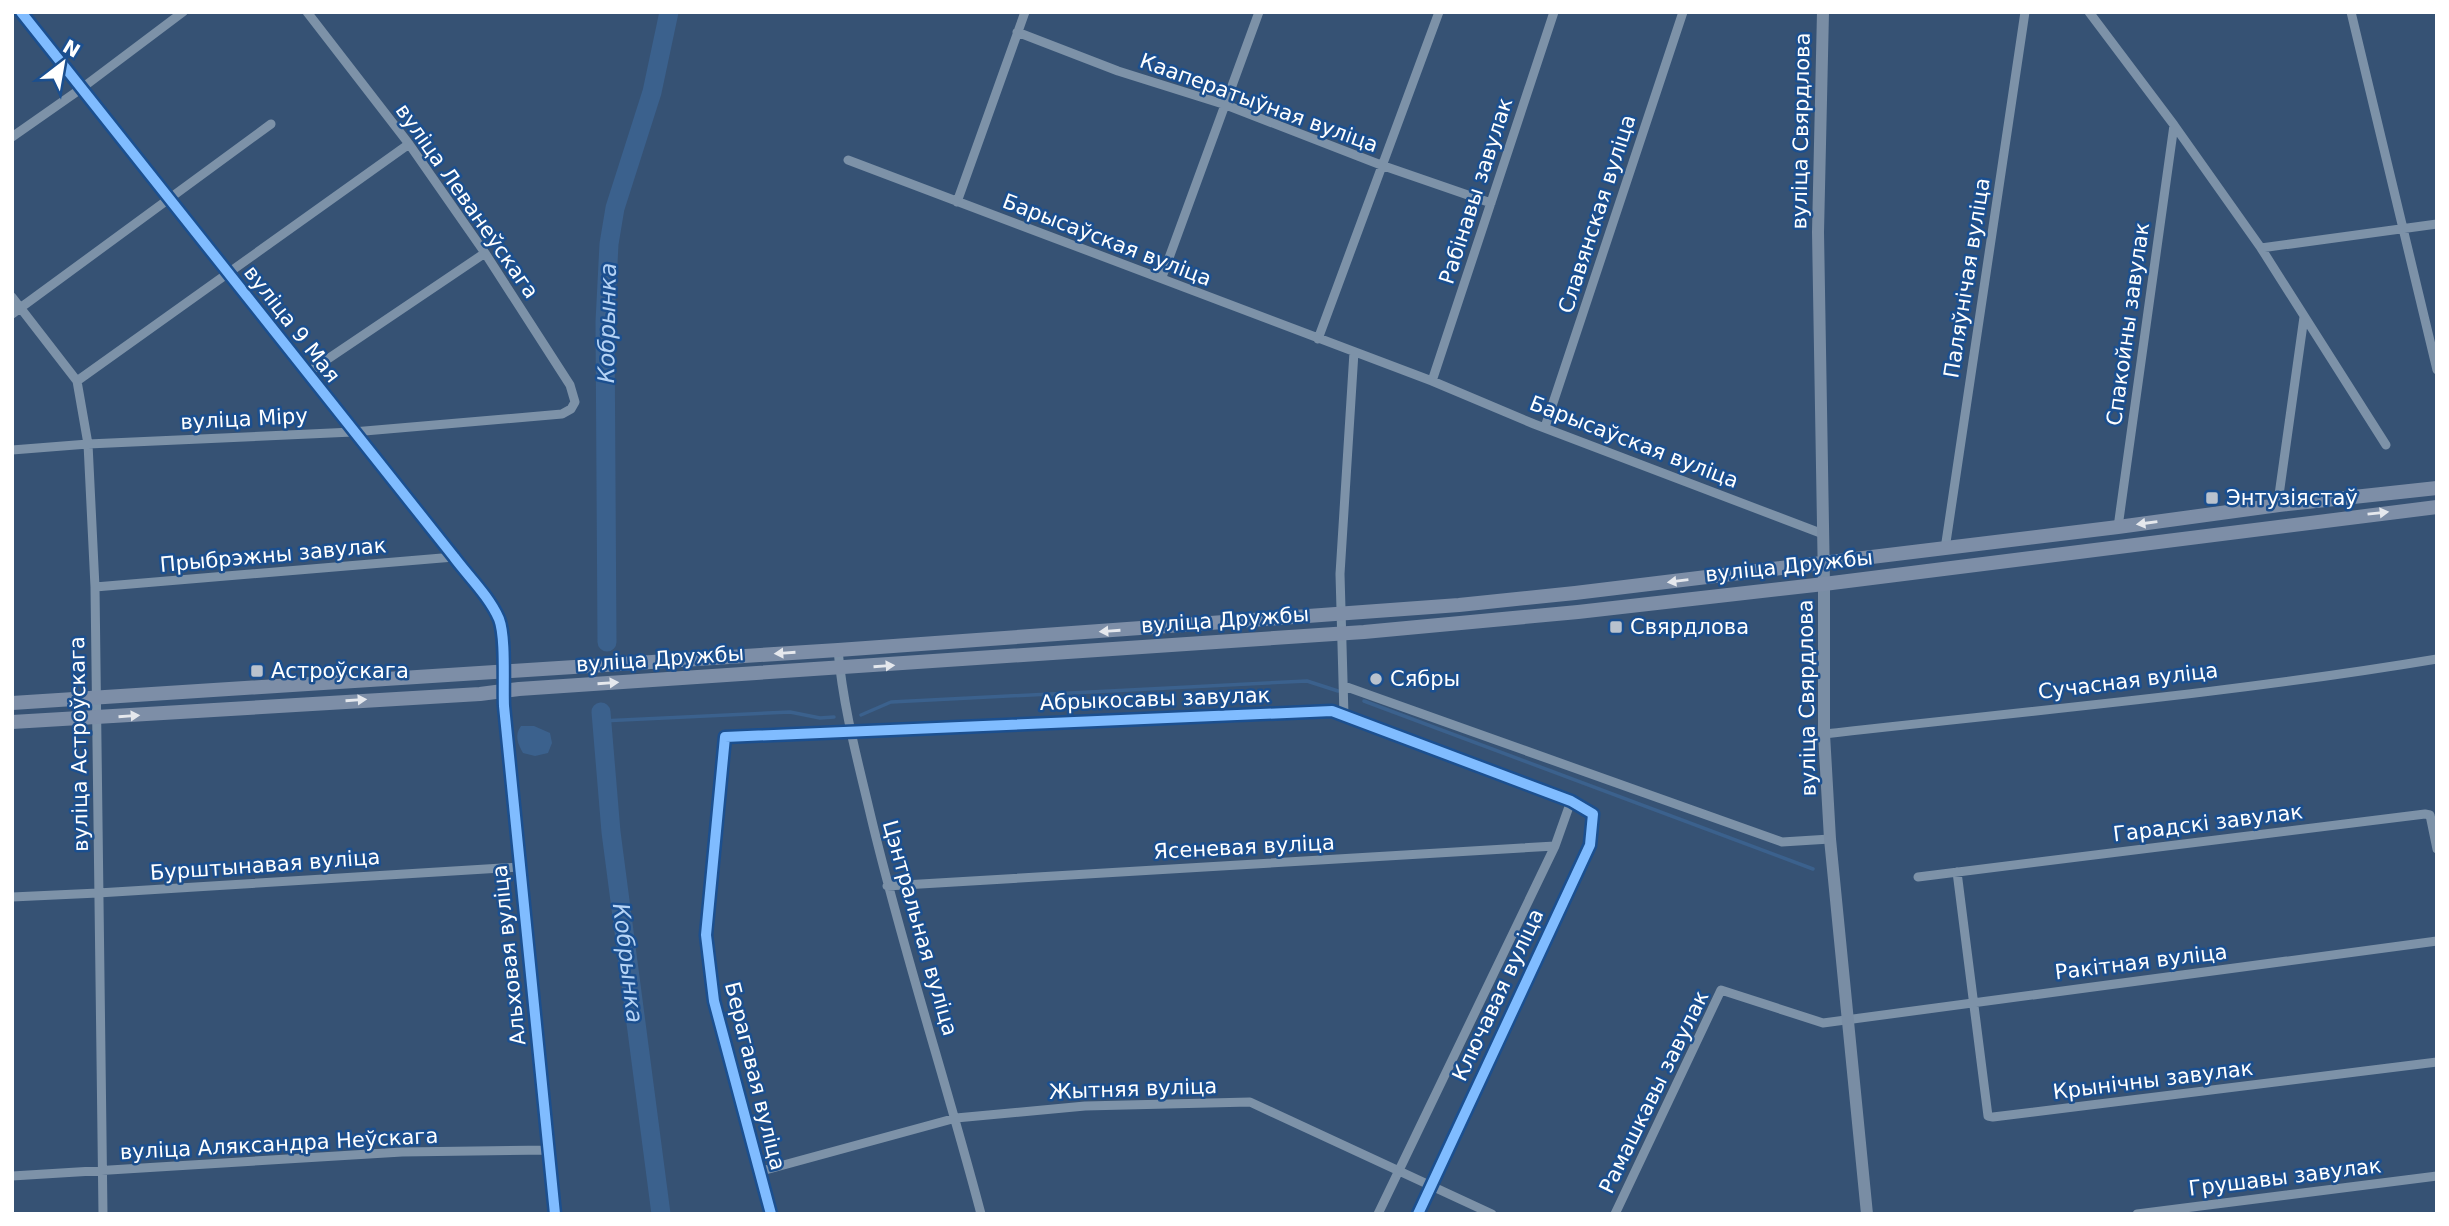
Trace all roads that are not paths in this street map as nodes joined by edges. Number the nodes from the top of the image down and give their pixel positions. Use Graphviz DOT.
graph roads {
  1 [pos="183,12"];
  2 [pos="307,12"];
  3 [pos="1025,12"];
  4 [pos="1259,12"];
  5 [pos="1439,12"];
  6 [pos="1554,12"];
  7 [pos="1683,12"];
  8 [pos="1823,12"];
  9 [pos="2025,12"];
  10 [pos="2089,12"];
  11 [pos="2351,12"];
  12 [pos="22,13"];
  13 [pos="12,20"];
  14 [pos="1017,32"];
  15 [pos="82,88"];
  16 [pos="1226,105"];
  17 [pos="271,124"];
  18 [pos="2174,125"];
  19 [pos="12,136"];
  20 [pos="409,144"];
  21 [pos="848,160"];
  22 [pos="1381,165"];
  23 [pos="170,198"];
  24 [pos="957,202"];
  25 [pos="1491,204"];
  26 [pos="2437,224"];
  27 [pos="2402,228"];
  28 [pos="2260,248"];
  29 [pos="485,253"];
  30 [pos="228,273"];
  31 [pos="1162,277"];
  32 [pos="12,297"];
  33 [pos="21,307"];
  34 [pos="12,314"];
  35 [pos="2304,317"];
  36 [pos="1318,339"];
  37 [pos="1354,352"];
  38 [pos="2437,370"];
  39 [pos="307,373"];
  40 [pos="76,381"];
  41 [pos="1432,381"];
  42 [pos="562,414"];
  43 [pos="1545,427"];
  44 [pos="353,432"];
  45 [pos="88,444"];
  46 [pos="2386,445"];
  47 [pos="12,450"];
  48 [pos="2437,488"];
  49 [pos="2279,505"];
  50 [pos="2437,507"];
  51 [pos="2118,527"];
  52 [pos="1823,534"];
  53 [pos="1945,549"];
  54 [pos="454,557"];
  55 [pos="1823,562"];
  56 [pos="1824,584"];
  57 [pos="95,587"];
  58 [pos="1711,595"];
  59 [pos="1458,605"];
  60 [pos="1341,614"];
  61 [pos="1342,632"];
  62 [pos="1226,640"];
  63 [pos="947,642"];
  64 [pos="838,650"];
  65 [pos="2437,659"];
  66 [pos="610,665"];
  67 [pos="840,669"];
  68 [pos="502,672"];
  69 [pos="1344,686"];
  70 [pos="216,690"];
  71 [pos="503,692"];
  72 [pos="96,697"];
  73 [pos="382,698"];
  74 [pos="12,703"];
  75 [pos="1343,716"];
  76 [pos="96,717"];
  77 [pos="12,719"];
  78 [pos="850,732"];
  79 [pos="1824,734"];
  80 [pos="724,737"];
  81 [pos="1571,801"];
  82 [pos="1830,839"];
  83 [pos="1555,846"];
  84 [pos="2437,849"];
  85 [pos="519,867"];
  86 [pos="1957,872"];
  87 [pos="1917,877"];
  88 [pos="887,886"];
  89 [pos="98,894"];
  90 [pos="12,897"];
  91 [pos="2437,941"];
  92 [pos="1973,1002"];
  93 [pos="1849,1018"];
  94 [pos="2437,1062"];
  95 [pos="956,1118"];
  96 [pos="549,1150"];
  97 [pos="1397,1170"];
  98 [pos="102,1172"];
  99 [pos="758,1172"];
  100 [pos="2437,1175"];
  101 [pos="12,1176"];
  102 [pos="1430,1185"];
  103 [pos="103,1214"];
  104 [pos="555,1214"];
  105 [pos="771,1214"];
  106 [pos="981,1214"];
  107 [pos="1378,1214"];
  108 [pos="1418,1214"];
  109 [pos="1492,1214"];
  110 [pos="1615,1214"];
  111 [pos="1867,1214"];
  112 [pos="2137,1214"];
  1 -- 15 [label="street"];
  2 -- 20 [label="street, вуліца Леванеўскага"];
  3 -- 14 [label="street"];
  4 -- 16 [label="street"];
  5 -- 22 [label="street"];
  6 -- 25 [label="street, Рабінавы завулак"];
  7 -- 43 [label="street, Славянская вуліца"];
  8 -- 52 [label="street, вуліца Свярдлова"];
  9 -- 53 [label="street, Паляўнічая вуліца"];
  10 -- 18 [label="street"];
  11 -- 27 [label="street"];
  12 -- 13 [label="street"];
  12 -- 15 [label="street, вуліца 9 Мая"];
  14 -- 16 [label="street, Кааператыўная вуліца"];
  14 -- 24 [label="street"];
  15 -- 19 [label="street"];
  15 -- 23 [label="street, вуліца 9 Мая"];
  16 -- 22 [label="street, Кааператыўная вуліца"];
  16 -- 31 [label="street"];
  17 -- 23 [label="street"];
  18 -- 28 [label="street"];
  18 -- 51 [label="street, Спакойны завулак"];
  20 -- 29 [label="street, вуліца Леванеўскага"];
  20 -- 30 [label="street"];
  21 -- 24 [label="street, Барысаўская вуліца"];
  22 -- 25 [label="street, Кааператыўная вуліца"];
  22 -- 36 [label="street"];
  23 -- 30 [label="street, вуліца 9 Мая"];
  23 -- 33 [label="street"];
  24 -- 31 [label="street, Барысаўская вуліца"];
  25 -- 41 [label="street, Рабінавы завулак"];
  26 -- 27 [label="street"];
  27 -- 28 [label="street"];
  27 -- 38 [label="street"];
  28 -- 35 [label="street"];
  29 -- 39 [label="street"];
  29 -- 42 [label="street, вуліца Леванеўскага"];
  30 -- 39 [label="street, вуліца 9 Мая"];
  30 -- 40 [label="street"];
  31 -- 36 [label="street, Барысаўская вуліца"];
  32 -- 33 [label="street, вуліца Астроўскага"];
  33 -- 34 [label="street"];
  33 -- 40 [label="street, вуліца Астроўскага"];
  35 -- 46 [label="street"];
  35 -- 49 [label="street"];
  36 -- 37 [label="street, Барысаўская вуліца"];
  37 -- 41 [label="street, Барысаўская вуліца"];
  37 -- 60 [label="street"];
  39 -- 44 [label="street, вуліца 9 Мая"];
  40 -- 45 [label="street, вуліца Астроўскага"];
  41 -- 43 [label="street, Барысаўская вуліца"];
  42 -- 44 [label="street, вуліца Міру"];
  43 -- 52 [label="street, Барысаўская вуліца"];
  44 -- 45 [label="street, вуліца Міру"];
  44 -- 54 [label="street, вуліца 9 Мая"];
  45 -- 47 [label="street, вуліца Міру"];
  45 -- 57 [label="street, вуліца Астроўскага"];
  48 -- 49 [label="main road, вуліца Дружбы"];
  49 -- 51 [label="main road, вуліца Дружбы, one-way"];
  56 -- 50 [label="main road, вуліца Дружбы, one-way"];
  51 -- 53 [label="main road, вуліца Дружбы"];
  52 -- 55 [label="street, вуліца Свярдлова"];
  53 -- 55 [label="main road, вуліца Дружбы"];
  53 -- 56 [label="main road"];
  54 -- 57 [label="street, Прыбрэжны завулак"];
  54 -- 68 [label="street, вуліца 9 Мая"];
  55 -- 56 [label="street, вуліца Свярдлова"];
  55 -- 58 [label="main road"];
  55 -- 59 [label="main road, вуліца Дружбы, one-way"];
  56 -- 58 [label="main road, вуліца Дружбы"];
  56 -- 79 [label="street, вуліца Свярдлова"];
  57 -- 72 [label="street, вуліца Астроўскага"];
  58 -- 61 [label="main road, вуліца Дружбы"];
  59 -- 60 [label="main road, вуліца Дружбы"];
  59 -- 61 [label="main road"];
  60 -- 61 [label="street"];
  60 -- 62 [label="main road"];
  60 -- 63 [label="main road, вуліца Дружбы, one-way"];
  61 -- 62 [label="main road, вуліца Дружбы"];
  61 -- 69 [label="street"];
  67 -- 62 [label="main road, вуліца Дружбы, one-way"];
  63 -- 64 [label="main road, вуліца Дружбы"];
  63 -- 67 [label="main road"];
  64 -- 66 [label="main road, вуліца Дружбы, one-way"];
  64 -- 67 [label="street, Цэнтральная вуліца"];
  65 -- 79 [label="street, Сучасная вуліца"];
  66 -- 68 [label="main road, вуліца Дружбы"];
  66 -- 71 [label="main road"];
  71 -- 67 [label="main road, вуліца Дружбы, one-way"];
  67 -- 78 [label="street, Цэнтральная вуліца"];
  68 -- 70 [label="main road, вуліца Дружбы"];
  68 -- 71 [label="street, Альховая вуліца"];
  68 -- 73 [label="main road"];
  69 -- 75 [label="street"];
  69 -- 82 [label="street"];
  70 -- 72 [label="main road, вуліца Дружбы"];
  70 -- 76 [label="main road"];
  71 -- 73 [label="main road, вуліца Дружбы"];
  71 -- 85 [label="street, Альховая вуліца"];
  72 -- 74 [label="main road, вуліца Дружбы"];
  72 -- 76 [label="street, вуліца Астроўскага"];
  72 -- 77 [label="main road"];
  76 -- 73 [label="main road, вуліца Дружбы, one-way"];
  75 -- 78 [label="street, Абрыкосавы завулак"];
  75 -- 81 [label="street, Абрыкосавы завулак"];
  76 -- 77 [label="main road, вуліца Дружбы"];
  76 -- 89 [label="street, вуліца Астроўскага"];
  78 -- 80 [label="street, Абрыкосавы завулак"];
  78 -- 88 [label="street, Цэнтральная вуліца"];
  79 -- 82 [label="street, вуліца Свярдлова"];
  80 -- 99 [label="street, Берагавая вуліца"];
  81 -- 83 [label="street"];
  81 -- 102 [label="street, Ключавая вуліца"];
  82 -- 93 [label="street, вуліца Свярдлова"];
  83 -- 88 [label="street, Ясеневая вуліца"];
  83 -- 97 [label="street, Ключавая вуліца"];
  84 -- 86 [label="street, Гарадскі завулак"];
  85 -- 89 [label="street, Бурштынавая вуліца"];
  85 -- 96 [label="street, Альховая вуліца"];
  86 -- 87 [label="street, Гарадскі завулак"];
  86 -- 92 [label="street"];
  88 -- 95 [label="street, Цэнтральная вуліца"];
  89 -- 90 [label="street, Бурштынавая вуліца"];
  89 -- 98 [label="street, вуліца Астроўскага"];
  91 -- 92 [label="street, Ракітная вуліца"];
  92 -- 93 [label="street, Ракітная вуліца"];
  92 -- 94 [label="street, Крынічны завулак"];
  93 -- 110 [label="street, Рамашкавы завулак"];
  93 -- 111 [label="street, вуліца Свярдлова"];
  95 -- 97 [label="street, Жытняя вуліца"];
  95 -- 99 [label="street, Жытняя вуліца"];
  95 -- 106 [label="street, Цэнтральная вуліца"];
  96 -- 98 [label="street, вуліца Аляксандра Неўскага"];
  96 -- 104 [label="street, Альховая вуліца"];
  97 -- 102 [label="street, Жытняя вуліца"];
  97 -- 107 [label="street, Ключавая вуліца"];
  98 -- 101 [label="street, вуліца Аляксандра Неўскага"];
  98 -- 103 [label="street, вуліца Астроўскага"];
  99 -- 105 [label="street, Берагавая вуліца"];
  100 -- 112 [label="street, Грушавы завулак"];
  102 -- 108 [label="street, Ключавая вуліца"];
  102 -- 109 [label="street, Жытняя вуліца"];
}
